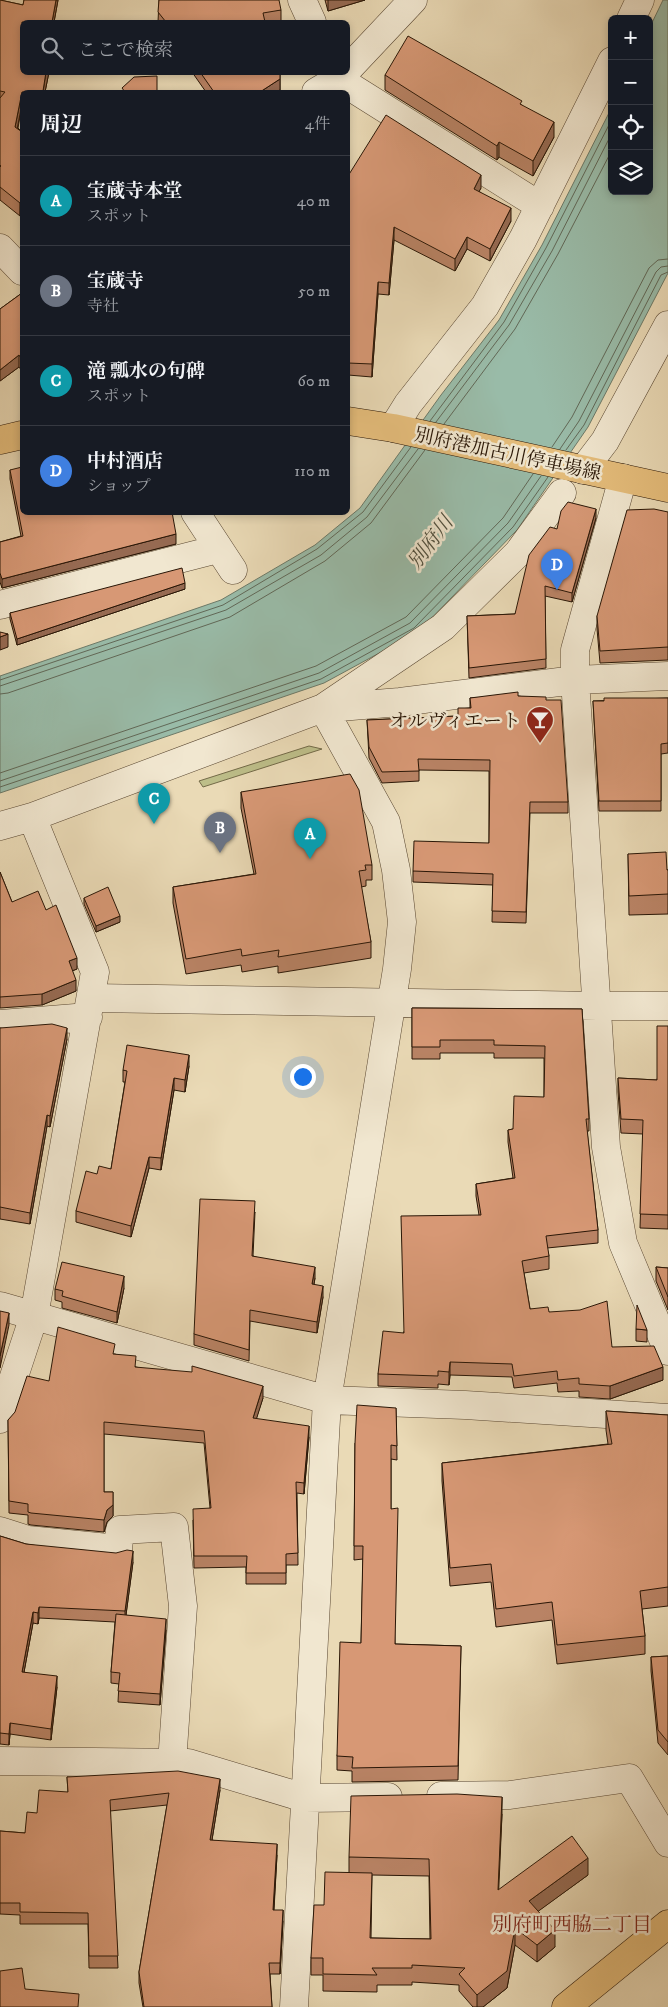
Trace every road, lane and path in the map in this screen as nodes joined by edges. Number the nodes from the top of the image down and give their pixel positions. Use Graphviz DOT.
graph roads {
  1 [pos="302,0"];
  2 [pos="413,0"];
  3 [pos="640,0"];
  4 [pos="633,15"];
  5 [pos="311,20"];
  6 [pos="350,63"];
  7 [pos="608,69"];
  8 [pos="336,77"];
  9 [pos="540,206"];
  10 [pos="0,248"];
  11 [pos="20,269"];
  12 [pos="668,325"];
  13 [pos="350,421"];
  14 [pos="393,428"];
  15 [pos="20,435"];
  16 [pos="0,440"];
  17 [pos="583,470"];
  18 [pos="623,478"];
  19 [pos="668,488"];
  20 [pos="562,493"];
  21 [pos="197,515"];
  22 [pos="0,605"];
  23 [pos="668,676"];
  24 [pos="575,680"];
  25 [pos="323,708"];
  26 [pos="32,817"];
  27 [pos="0,826"];
  28 [pos="392,1002"];
  29 [pos="597,1006"];
  30 [pos="668,1006"];
  31 [pos="89,1007"];
  32 [pos="0,1024"];
  33 [pos="0,1306"];
  34 [pos="34,1316"];
  35 [pos="668,1351"];
  36 [pos="327,1400"];
  37 [pos="668,1418"];
  38 [pos="0,1420"];
  39 [pos="0,1531"];
  40 [pos="0,1761"];
  41 [pos="172,1763"];
  42 [pos="306,1798"];
  43 [pos="668,1844"];
  44 [pos="668,1924"];
  45 [pos="294,2007"];
  46 [pos="566,2007"];
  1 -- 5 [label="street"];
  2 -- 6 [label="street"];
  3 -- 4 [label="street"];
  7 -- 9 [label="street"];
  8 -- 9 [label="street"];
  9 -- 14 [label="street"];
  10 -- 11 [label="street"];
  12 -- 17 [label="street"];
  13 -- 14 [label="main road, 別府港加古川停車場線"];
  14 -- 17 [label="main road, 別府港加古川停車場線"];
  15 -- 16 [label="main road"];
  17 -- 18 [label="main road, 別府港加古川停車場線"];
  18 -- 19 [label="main road, 別府港加古川停車場線"];
  18 -- 24 [label="street"];
  20 -- 25 [label="street"];
  21 -- 22 [label="street"];
  23 -- 24 [label="street"];
  24 -- 25 [label="street"];
  24 -- 29 [label="street"];
  25 -- 26 [label="street"];
  25 -- 28 [label="street"];
  26 -- 27 [label="street"];
  26 -- 31 [label="street"];
  28 -- 29 [label="street"];
  28 -- 31 [label="street"];
  28 -- 36 [label="street"];
  29 -- 30 [label="street"];
  29 -- 35 [label="street"];
  31 -- 32 [label="street"];
  31 -- 34 [label="street"];
  33 -- 34 [label="street"];
  34 -- 36 [label="street"];
  34 -- 38 [label="street"];
  36 -- 37 [label="street"];
  36 -- 42 [label="street"];
  39 -- 41 [label="street"];
  40 -- 41 [label="street"];
  41 -- 42 [label="street"];
  42 -- 43 [label="street"];
  42 -- 45 [label="street"];
  44 -- 46 [label="main road"];
}
